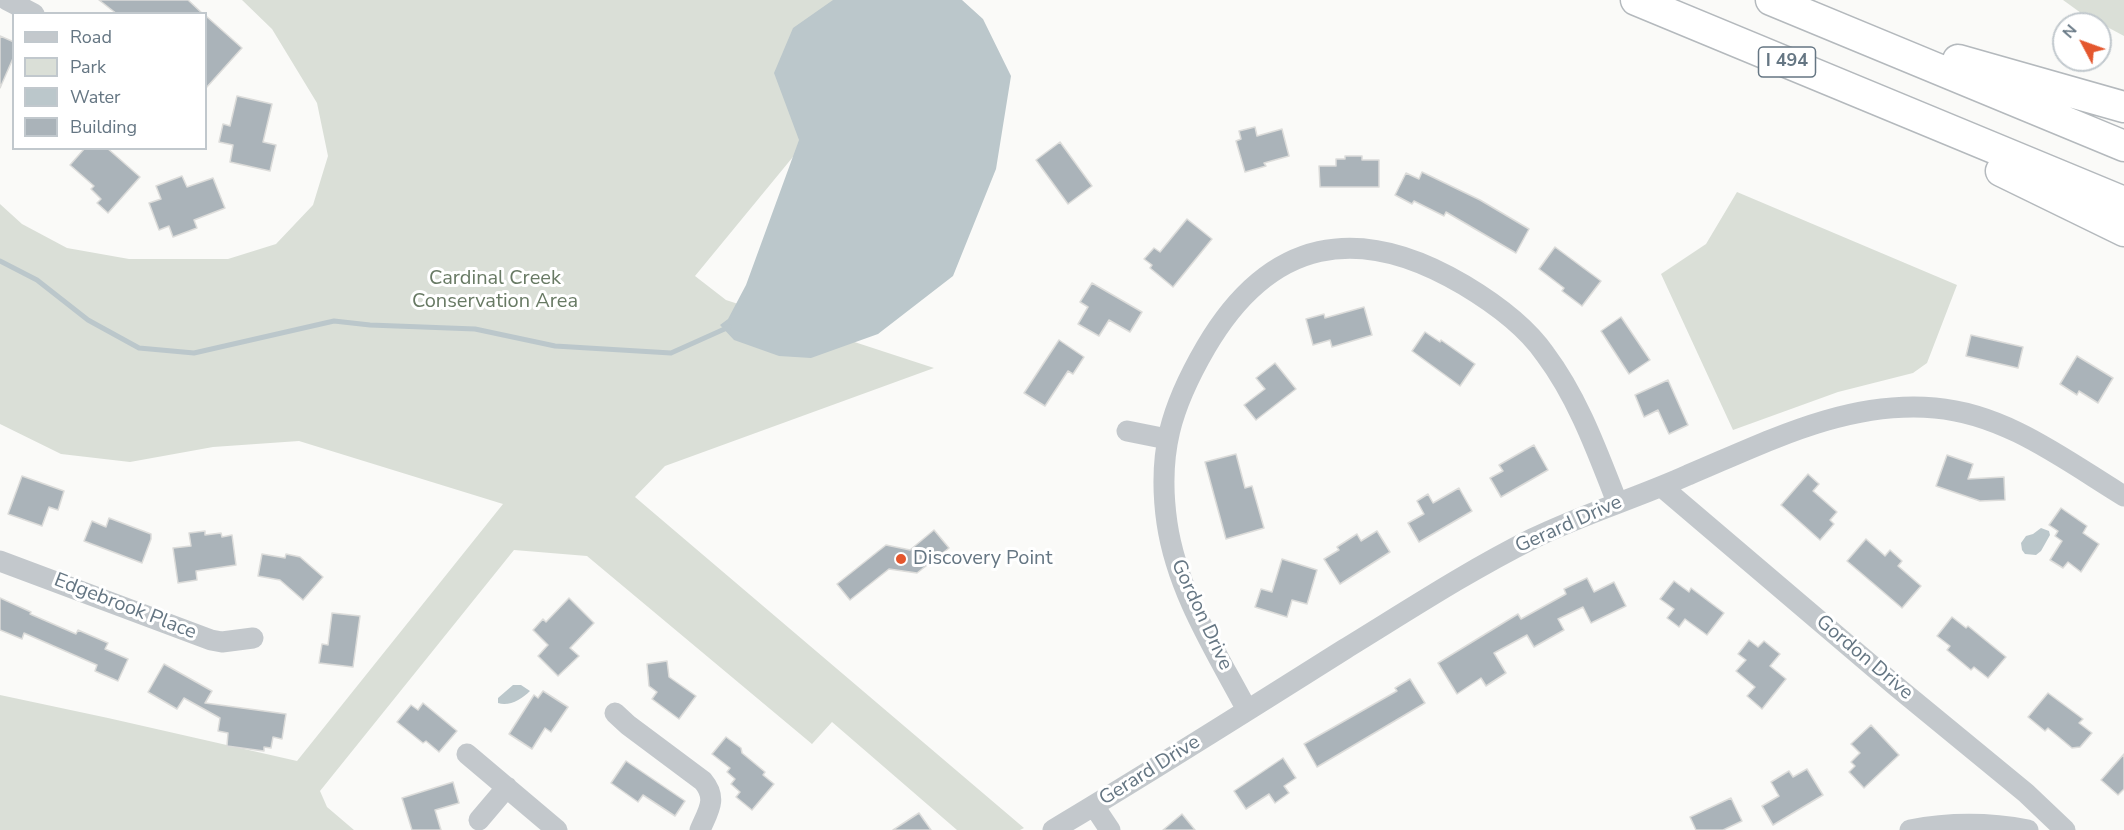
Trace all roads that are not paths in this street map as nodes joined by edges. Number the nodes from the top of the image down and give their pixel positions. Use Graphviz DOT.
graph roads {
  1 [pos="7,0"];
  2 [pos="1636,0"];
  3 [pos="1771,0"];
  4 [pos="30,12"];
  5 [pos="1828,23"];
  6 [pos="2124,106"];
  7 [pos="1938,125"];
  8 [pos="2124,146"];
  9 [pos="2124,202"];
  10 [pos="2124,231"];
  11 [pos="1127,431"];
  12 [pos="1167,439"];
  13 [pos="1662,486"];
  14 [pos="2124,496"];
  15 [pos="1617,502"];
  16 [pos="0,561"];
  17 [pos="252,638"];
  18 [pos="1247,710"];
  19 [pos="615,713"];
  20 [pos="467,754"];
  21 [pos="507,788"];
  22 [pos="1094,806"];
  23 [pos="479,820"];
  24 [pos="557,830"];
  25 [pos="699,830"];
  26 [pos="1053,830"];
  27 [pos="1110,830"];
  28 [pos="1910,830"];
  29 [pos="2028,830"];
  30 [pos="2065,830"];
  1 -- 4 [label="street"];
  2 -- 7 [label="highway, I 494"];
  3 -- 5 [label="highway, I 494"];
  5 -- 6 [label="highway"];
  5 -- 8 [label="highway, I 494"];
  7 -- 9 [label="highway, I 494"];
  7 -- 10 [label="highway"];
  11 -- 12 [label="street"];
  12 -- 15 [label="street, Gordon Drive"];
  12 -- 18 [label="street, Gordon Drive"];
  13 -- 14 [label="street, Gerard Drive"];
  13 -- 15 [label="street, Gerard Drive"];
  13 -- 30 [label="street, Gordon Drive"];
  15 -- 18 [label="street, Gerard Drive"];
  16 -- 17 [label="street, Edgebrook Place"];
  18 -- 22 [label="street, Gerard Drive"];
  19 -- 25 [label="street"];
  20 -- 21 [label="street"];
  21 -- 23 [label="street"];
  21 -- 24 [label="street"];
  22 -- 26 [label="street, Gerard Drive"];
  22 -- 27 [label="street"];
  28 -- 29 [label="street"];
}
